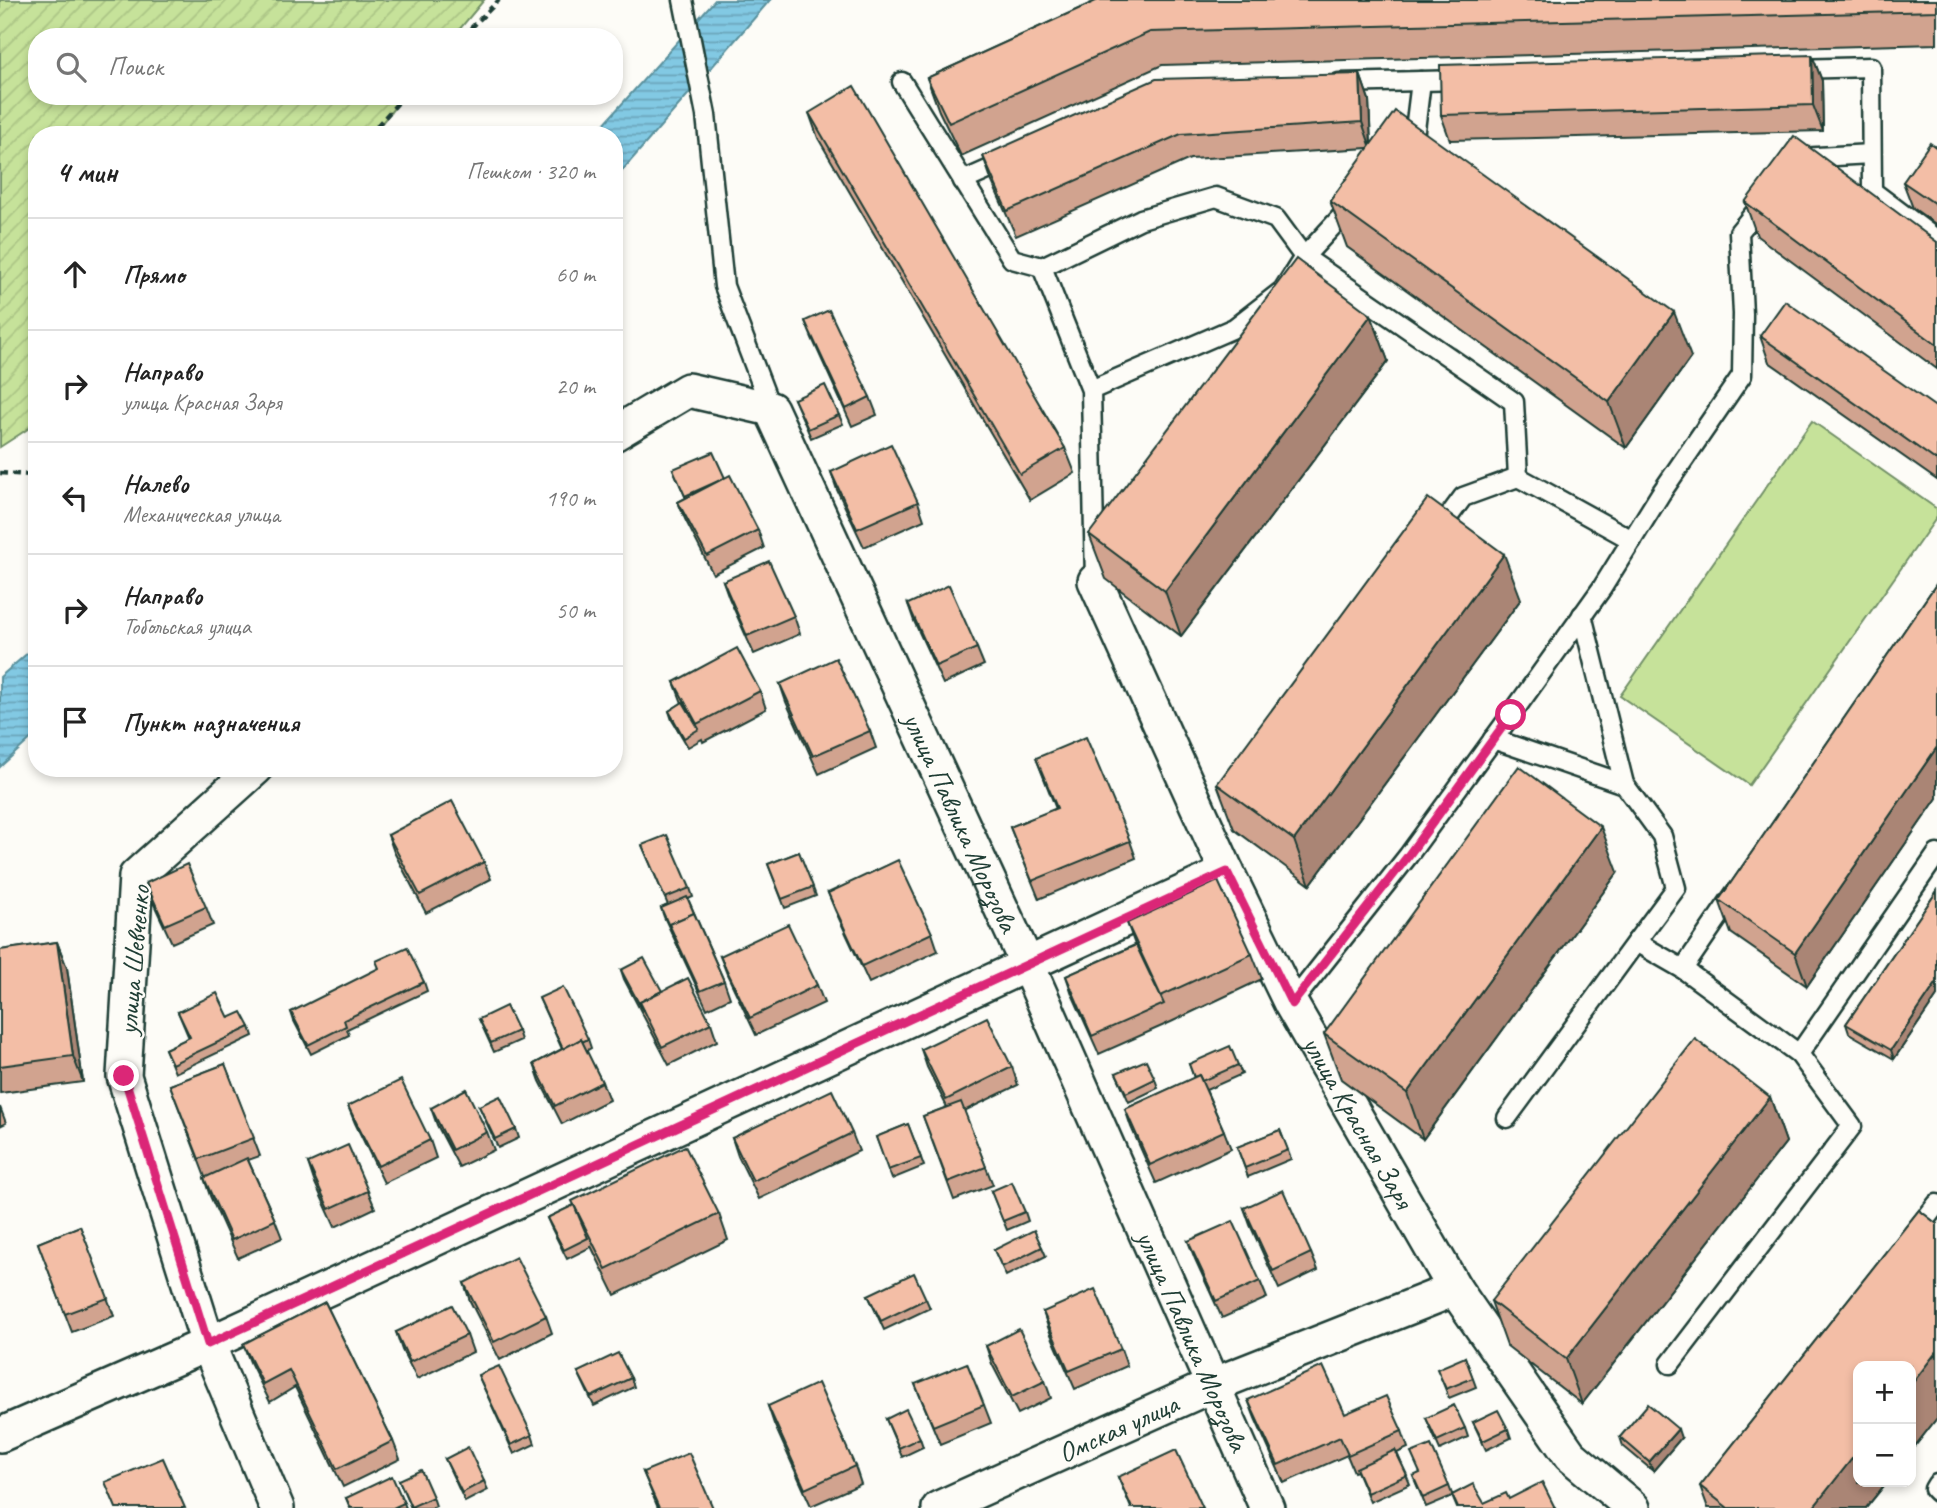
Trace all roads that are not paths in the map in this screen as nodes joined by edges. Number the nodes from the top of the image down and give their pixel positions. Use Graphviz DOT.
graph roads {
  1 [pos="683,0"];
  2 [pos="1776,70"];
  3 [pos="1475,79"];
  4 [pos="1421,81"];
  5 [pos="902,82"];
  6 [pos="1324,84"];
  7 [pos="1025,154"];
  8 [pos="1871,154"];
  9 [pos="1396,158"];
  10 [pos="1792,167"];
  11 [pos="963,181"];
  12 [pos="1368,188"];
  13 [pos="1774,188"];
  14 [pos="1937,240"];
  15 [pos="1304,257"];
  16 [pos="1042,267"];
  17 [pos="1091,390"];
  18 [pos="771,409"];
  19 [pos="623,429"];
  20 [pos="1518,477"];
  21 [pos="1431,540"];
  22 [pos="1632,540"];
  23 [pos="1095,581"];
  24 [pos="1582,615"];
  25 [pos="1493,739"];
  26 [pos="246,777"];
  27 [pos="1624,784"];
  28 [pos="1937,854"];
  29 [pos="1227,872"];
  30 [pos="1745,879"];
  31 [pos="1636,942"];
  32 [pos="1027,964"];
  33 [pos="1683,969"];
  34 [pos="1292,1004"];
  35 [pos="1799,1054"];
  36 [pos="1507,1118"];
  37 [pos="1937,1204"];
  38 [pos="1904,1247"];
  39 [pos="1455,1289"];
  40 [pos="208,1344"];
  41 [pos="1670,1364"];
  42 [pos="1213,1385"];
  43 [pos="0,1435"];
  44 [pos="1937,1484"];
  45 [pos="1937,1492"];
  46 [pos="277,1508"];
  47 [pos="939,1508"];
  48 [pos="1267,1508"];
  49 [pos="1633,1508"];
  1 -- 18 [label="lane"];
  2 -- 8 [label="lane"];
  3 -- 4 [label="lane"];
  4 -- 6 [label="lane"];
  4 -- 9 [label="lane"];
  5 -- 11 [label="lane"];
  7 -- 11 [label="lane"];
  8 -- 10 [label="lane"];
  8 -- 14 [label="lane"];
  11 -- 16 [label="lane"];
  12 -- 15 [label="lane"];
  13 -- 22 [label="lane"];
  15 -- 16 [label="lane"];
  15 -- 17 [label="lane"];
  15 -- 20 [label="lane"];
  16 -- 17 [label="lane"];
  17 -- 23 [label="lane"];
  18 -- 19 [label="street"];
  18 -- 32 [label="street, улица Павлика Морозова"];
  20 -- 21 [label="lane"];
  20 -- 22 [label="lane"];
  22 -- 24 [label="lane"];
  23 -- 29 [label="street, улица Красная Заря"];
  24 -- 25 [label="lane"];
  24 -- 27 [label="lane"];
  25 -- 27 [label="lane"];
  25 -- 34 [label="lane"];
  26 -- 40 [label="street, улица Шевченко"];
  27 -- 31 [label="lane"];
  28 -- 35 [label="lane"];
  29 -- 32 [label="street"];
  29 -- 34 [label="street, улица Красная Заря"];
  30 -- 33 [label="lane"];
  31 -- 33 [label="lane"];
  31 -- 36 [label="lane"];
  32 -- 40 [label="street"];
  32 -- 42 [label="street, улица Павлика Морозова"];
  33 -- 35 [label="lane"];
  34 -- 39 [label="street, улица Красная Заря"];
  35 -- 41 [label="lane"];
  37 -- 38 [label="lane"];
  39 -- 42 [label="street, Омская улица"];
  39 -- 49 [label="street, улица Красная Заря"];
  40 -- 43 [label="street"];
  40 -- 46 [label="street"];
  42 -- 47 [label="street, Омская улица"];
  42 -- 48 [label="street, улица Павлика Морозова"];
  44 -- 45 [label="lane"];
}
